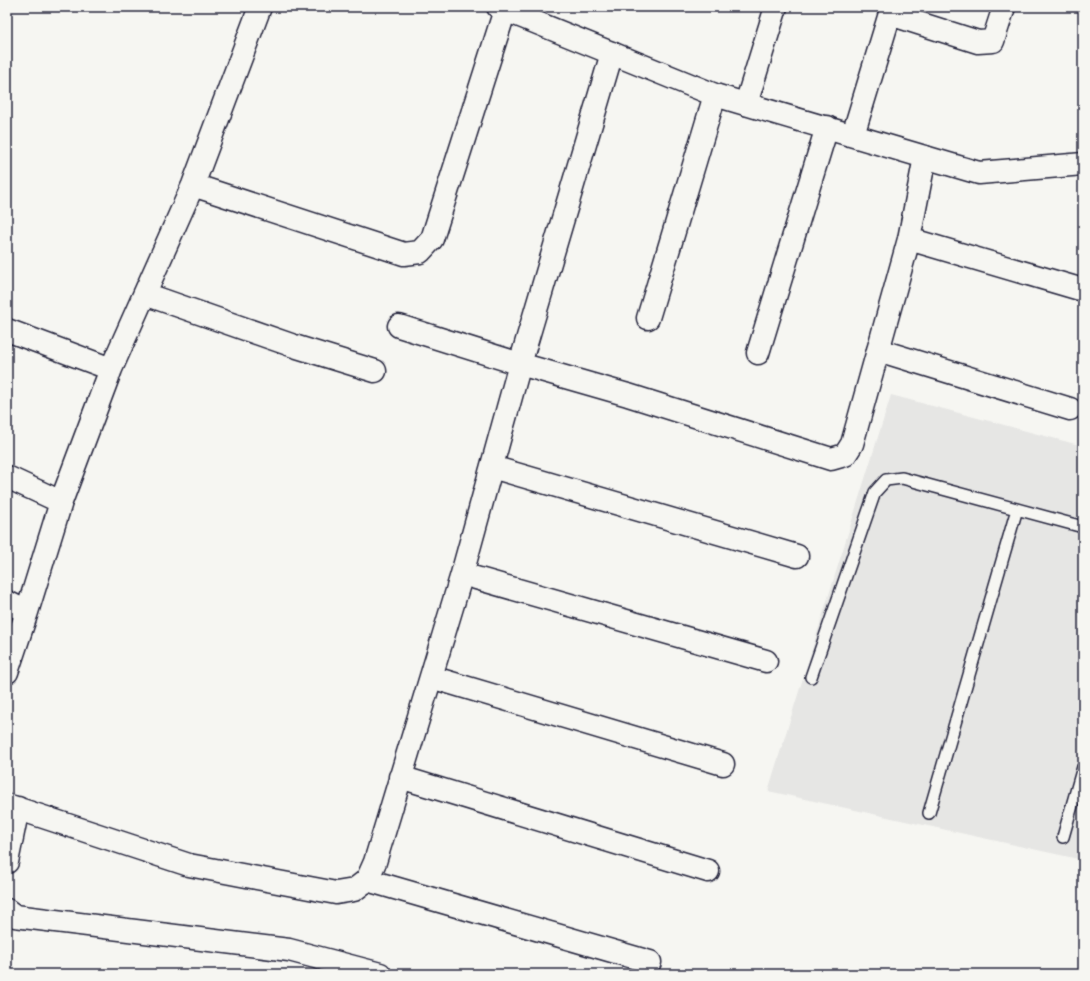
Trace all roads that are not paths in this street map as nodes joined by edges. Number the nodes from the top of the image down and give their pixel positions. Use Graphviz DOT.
graph roads {
  1 [pos="260,7"];
  2 [pos="776,7"];
  3 [pos="1004,7"];
  4 [pos="501,8"];
  5 [pos="891,11"];
  6 [pos="612,53"];
  7 [pos="715,95"];
  8 [pos="746,104"];
  9 [pos="827,127"];
  10 [pos="853,135"];
  11 [pos="925,157"];
  12 [pos="1083,164"];
  13 [pos="193,185"];
  14 [pos="909,238"];
  15 [pos="1083,290"];
  16 [pos="145,294"];
  17 [pos="648,318"];
  18 [pos="399,326"];
  19 [pos="7,330"];
  20 [pos="878,350"];
  21 [pos="758,353"];
  22 [pos="520,364"];
  23 [pos="111,369"];
  24 [pos="375,371"];
  25 [pos="1070,409"];
  26 [pos="492,468"];
  27 [pos="7,477"];
  28 [pos="61,502"];
  29 [pos="1017,509"];
  30 [pos="1083,527"];
  31 [pos="797,556"];
  32 [pos="462,574"];
  33 [pos="7,602"];
  34 [pos="27,612"];
  35 [pos="766,661"];
  36 [pos="7,672"];
  37 [pos="431,677"];
  38 [pos="811,677"];
  39 [pos="722,764"];
  40 [pos="1083,767"];
  41 [pos="400,777"];
  42 [pos="13,806"];
  43 [pos="929,814"];
  44 [pos="1063,837"];
  45 [pos="7,862"];
  46 [pos="708,871"];
  47 [pos="368,880"];
  48 [pos="7,910"];
  49 [pos="650,962"];
  50 [pos="380,974"];
  1 -- 13 [label="street"];
  2 -- 8 [label="street"];
  3 -- 5 [label="street"];
  4 -- 6 [label="street"];
  4 -- 13 [label="street"];
  5 -- 10 [label="street"];
  6 -- 7 [label="street"];
  6 -- 22 [label="street"];
  7 -- 8 [label="street"];
  7 -- 17 [label="street"];
  8 -- 9 [label="street"];
  9 -- 10 [label="street"];
  9 -- 21 [label="street"];
  10 -- 11 [label="street"];
  11 -- 12 [label="street"];
  11 -- 14 [label="street"];
  13 -- 16 [label="street"];
  14 -- 15 [label="street"];
  14 -- 20 [label="street"];
  16 -- 23 [label="street"];
  16 -- 24 [label="street"];
  18 -- 22 [label="street"];
  19 -- 23 [label="street"];
  20 -- 22 [label="street"];
  20 -- 25 [label="street"];
  22 -- 26 [label="street"];
  23 -- 28 [label="street"];
  26 -- 31 [label="street"];
  26 -- 32 [label="street"];
  27 -- 28 [label="street"];
  28 -- 34 [label="street"];
  29 -- 30 [label="lane"];
  29 -- 38 [label="lane"];
  29 -- 43 [label="lane"];
  32 -- 35 [label="street"];
  32 -- 37 [label="street"];
  33 -- 34 [label="street"];
  34 -- 36 [label="street"];
  37 -- 39 [label="street"];
  37 -- 41 [label="street"];
  40 -- 44 [label="lane"];
  41 -- 46 [label="street"];
  41 -- 47 [label="street"];
  42 -- 45 [label="street"];
  42 -- 47 [label="street"];
  47 -- 49 [label="street"];
  48 -- 50 [label="street"];
}
